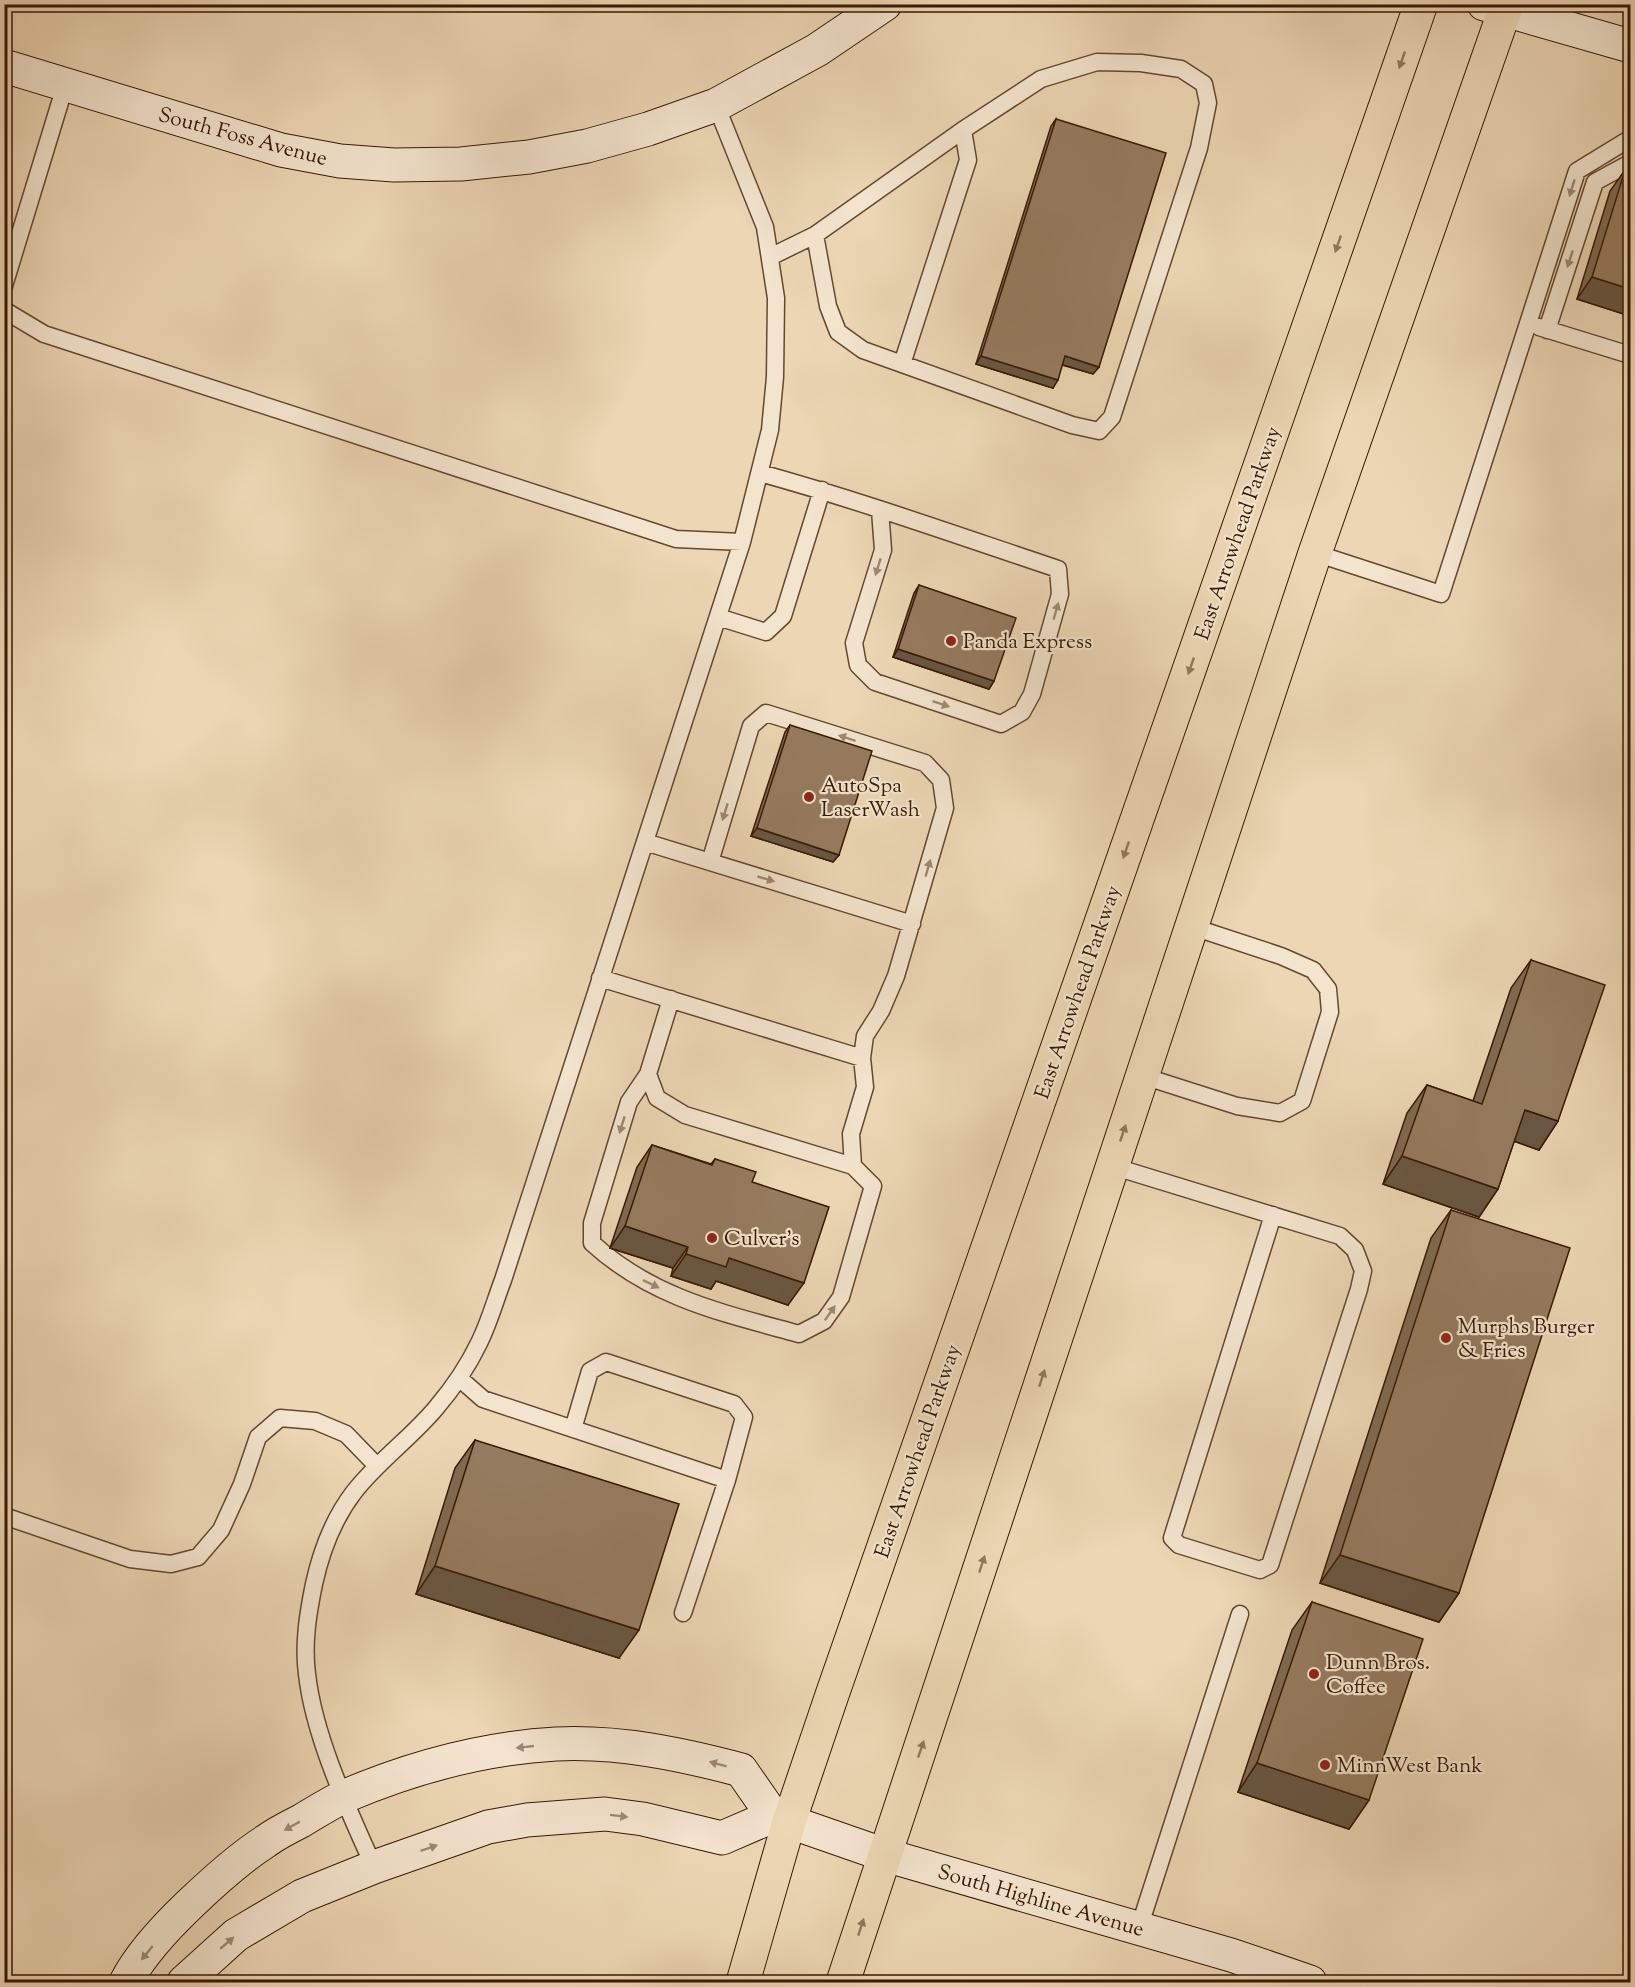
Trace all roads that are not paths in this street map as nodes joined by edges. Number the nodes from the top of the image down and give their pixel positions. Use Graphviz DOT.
graph roads {
  1 [pos="885,4"];
  2 [pos="1421,4"];
  3 [pos="1498,7"];
  4 [pos="1630,46"];
  5 [pos="4,66"];
  6 [pos="65,86"];
  7 [pos="716,105"];
  8 [pos="963,130"];
  9 [pos="1630,142"];
  10 [pos="1630,163"];
  11 [pos="815,236"];
  12 [pos="770,257"];
  13 [pos="4,286"];
  14 [pos="4,310"];
  15 [pos="1530,324"];
  16 [pos="1547,330"];
  17 [pos="1630,356"];
  18 [pos="902,364"];
  19 [pos="760,473"];
  20 [pos="822,490"];
  21 [pos="880,510"];
  22 [pos="742,542"];
  23 [pos="1315,553"];
  24 [pos="718,616"];
  25 [pos="645,842"];
  26 [pos="710,862"];
  27 [pos="912,924"];
  28 [pos="1193,927"];
  29 [pos="600,978"];
  30 [pos="671,999"];
  31 [pos="862,1058"];
  32 [pos="648,1074"];
  33 [pos="1143,1076"];
  34 [pos="853,1166"];
  35 [pos="1112,1166"];
  36 [pos="1273,1215"];
  37 [pos="459,1378"];
  38 [pos="573,1429"];
  39 [pos="377,1466"];
  40 [pos="727,1480"];
  41 [pos="4,1516"];
  42 [pos="683,1613"];
  43 [pos="1240,1614"];
  44 [pos="343,1797"];
  45 [pos="781,1819"];
  46 [pos="885,1855"];
  47 [pos="374,1867"];
  48 [pos="1139,1928"];
  49 [pos="1290,1979"];
  50 [pos="126,1983"];
  51 [pos="184,1983"];
  52 [pos="743,1983"];
  53 [pos="843,1983"];
  1 -- 7 [label="street, South Foss Avenue"];
  2 -- 45 [label="main road, East Arrowhead Parkway, one-way"];
  3 -- 4 [label="street"];
  3 -- 23 [label="main road"];
  5 -- 6 [label="street, South Foss Avenue"];
  6 -- 7 [label="street, South Foss Avenue"];
  6 -- 13 [label="lane"];
  7 -- 12 [label="lane"];
  8 -- 11 [label="lane"];
  8 -- 18 [label="lane"];
  8 -- 18 [label="lane"];
  9 -- 15 [label="lane, one-way"];
  10 -- 16 [label="lane, one-way"];
  11 -- 12 [label="lane"];
  11 -- 18 [label="lane"];
  12 -- 19 [label="lane"];
  14 -- 22 [label="lane"];
  15 -- 16 [label="lane"];
  15 -- 23 [label="lane"];
  16 -- 17 [label="lane"];
  19 -- 20 [label="lane"];
  19 -- 22 [label="lane"];
  20 -- 21 [label="lane"];
  20 -- 24 [label="lane"];
  21 -- 21 [label="lane, one-way"];
  22 -- 24 [label="lane"];
  23 -- 28 [label="main road"];
  24 -- 25 [label="lane"];
  25 -- 26 [label="lane"];
  25 -- 29 [label="lane"];
  26 -- 27 [label="lane, one-way"];
  27 -- 26 [label="lane, one-way"];
  27 -- 31 [label="lane"];
  28 -- 33 [label="main road"];
  28 -- 33 [label="lane"];
  29 -- 30 [label="lane"];
  29 -- 37 [label="lane"];
  30 -- 31 [label="lane"];
  30 -- 32 [label="lane"];
  31 -- 34 [label="lane"];
  32 -- 34 [label="lane"];
  32 -- 34 [label="lane, one-way"];
  35 -- 33 [label="main road, one-way"];
  35 -- 36 [label="lane"];
  46 -- 35 [label="main road, one-way"];
  36 -- 36 [label="lane"];
  37 -- 38 [label="lane"];
  37 -- 39 [label="lane"];
  38 -- 40 [label="lane"];
  38 -- 40 [label="lane"];
  39 -- 41 [label="lane"];
  39 -- 44 [label="lane"];
  40 -- 42 [label="lane"];
  43 -- 48 [label="lane"];
  45 -- 44 [label="street, one-way"];
  44 -- 47 [label="lane"];
  44 -- 50 [label="street, one-way"];
  45 -- 46 [label="street, South Highline Avenue"];
  47 -- 45 [label="street, one-way"];
  45 -- 52 [label="main road, East Arrowhead Parkway"];
  46 -- 48 [label="street, South Highline Avenue"];
  53 -- 46 [label="main road, one-way"];
  51 -- 47 [label="street, one-way"];
  48 -- 49 [label="street, South Highline Avenue"];
}
